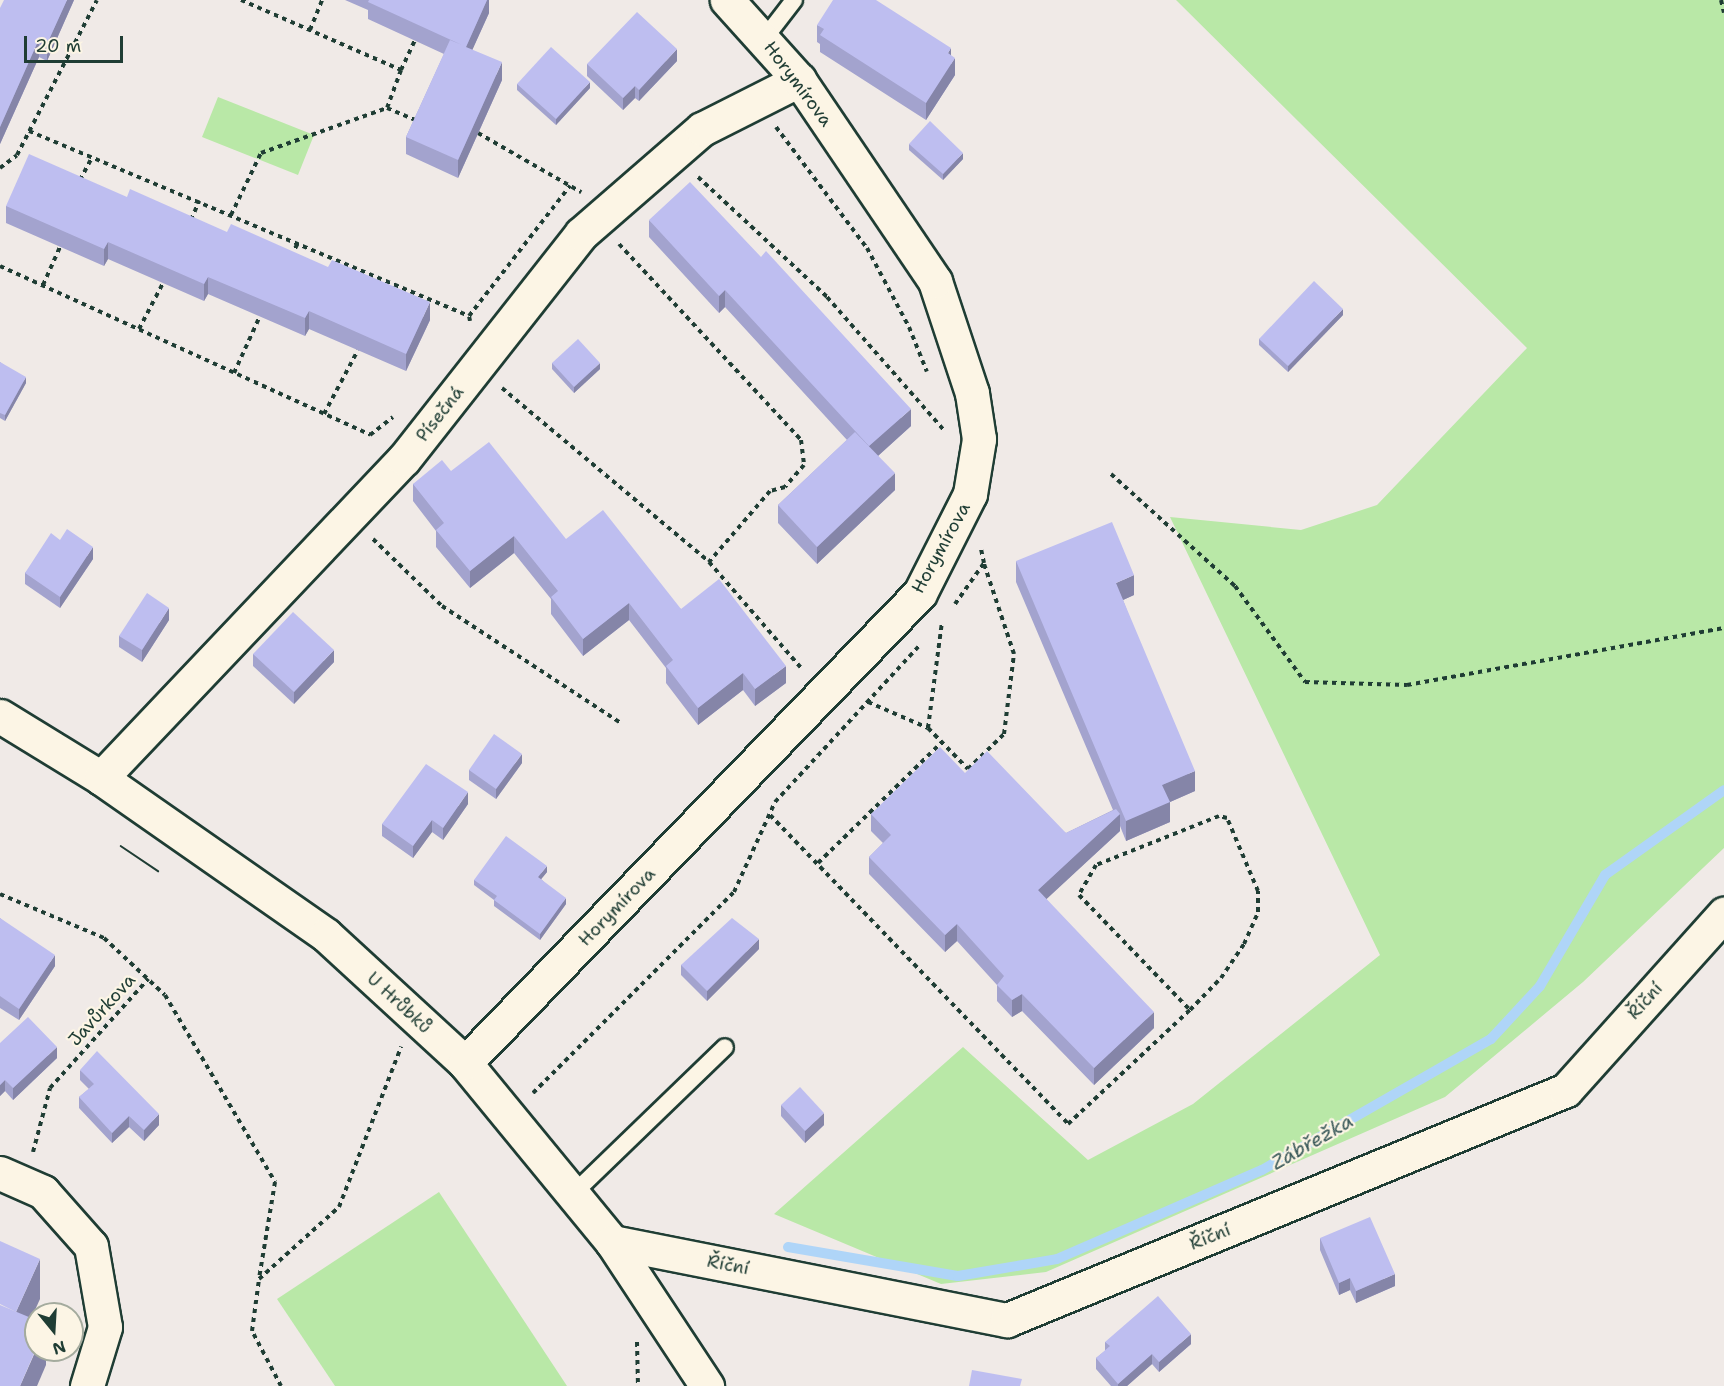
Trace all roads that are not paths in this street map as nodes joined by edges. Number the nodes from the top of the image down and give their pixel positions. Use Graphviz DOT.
graph roads {
  1 [pos="727,0"];
  2 [pos="794,0"];
  3 [pos="764,39"];
  4 [pos="799,80"];
  5 [pos="0,716"];
  6 [pos="101,778"];
  7 [pos="1724,914"];
  8 [pos="725,1047"];
  9 [pos="465,1063"];
  10 [pos="13,1178"];
  11 [pos="573,1194"];
  12 [pos="612,1242"];
  13 [pos="87,1386"];
  14 [pos="707,1386"];
  1 -- 3 [label="street, Horymírova"];
  2 -- 3 [label="lane"];
  3 -- 4 [label="street, Horymírova"];
  4 -- 6 [label="street, Písečná"];
  4 -- 9 [label="street, Horymírova"];
  5 -- 6 [label="street, U Hrůbků"];
  6 -- 9 [label="street, U Hrůbků"];
  7 -- 12 [label="street, Říční"];
  8 -- 11 [label="lane"];
  9 -- 11 [label="street, U Hrůbků"];
  10 -- 13 [label="street"];
  11 -- 12 [label="street, U Hrůbků"];
  12 -- 14 [label="street, U Hrůbků"];
}
